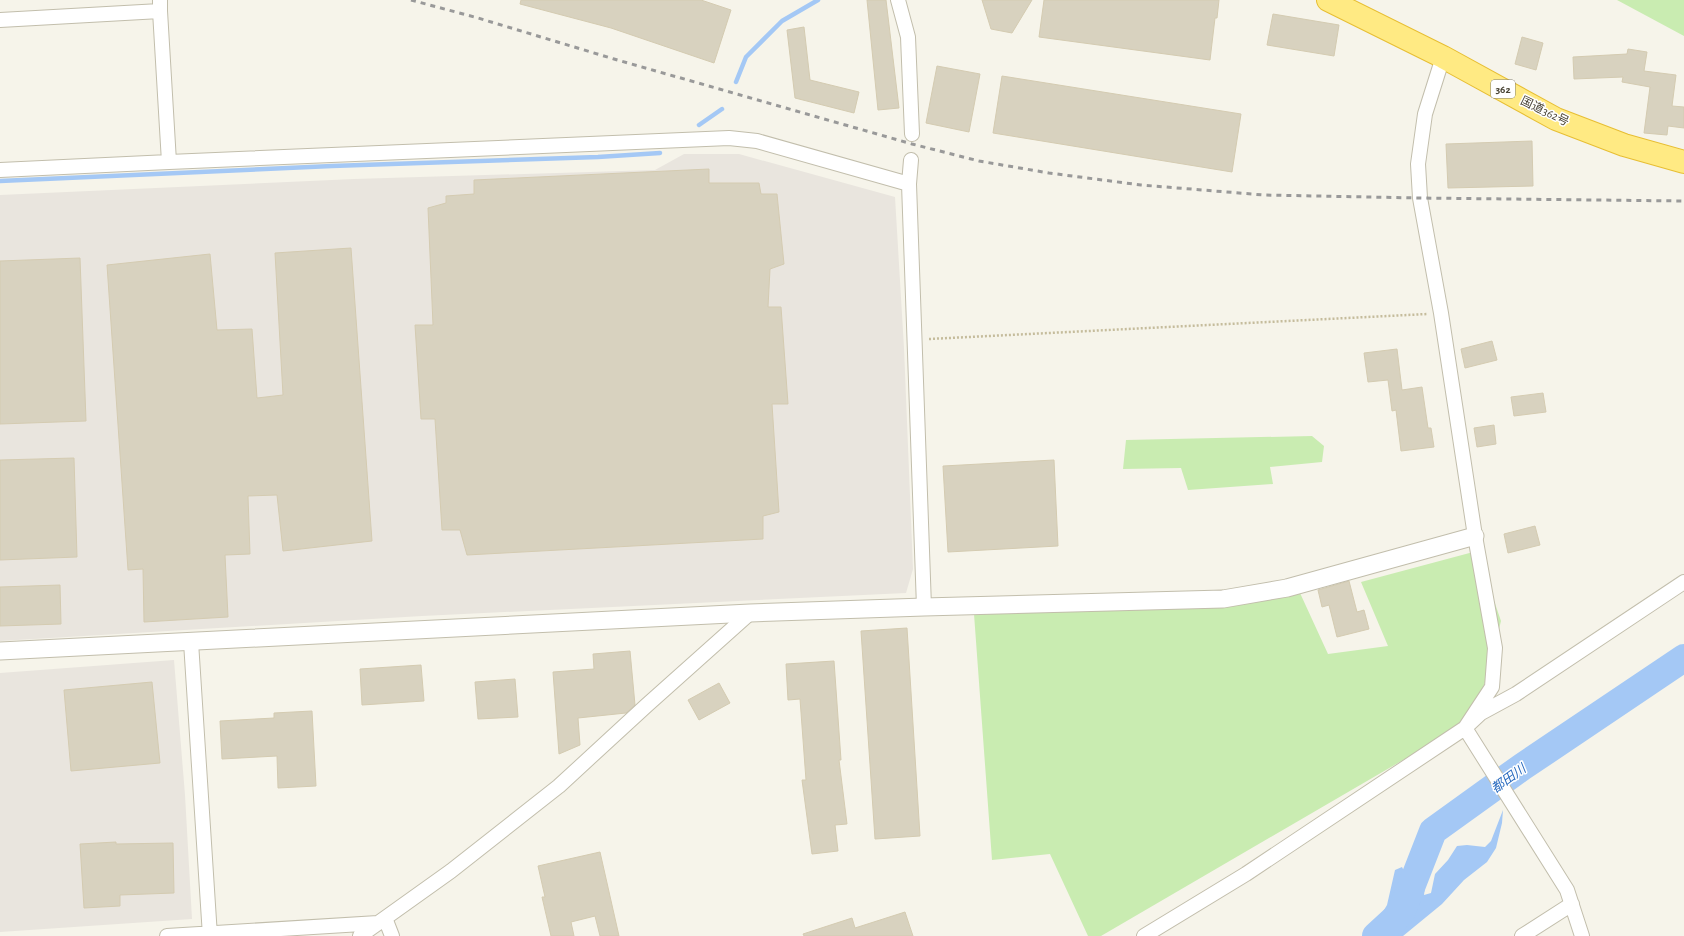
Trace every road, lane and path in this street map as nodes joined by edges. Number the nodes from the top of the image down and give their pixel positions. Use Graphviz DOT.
graph roads {
  1 [pos="898,0"];
  2 [pos="1328,0"];
  3 [pos="160,6"];
  4 [pos="0,20"];
  5 [pos="1443,57"];
  6 [pos="912,134"];
  7 [pos="911,160"];
  8 [pos="169,162"];
  9 [pos="1684,162"];
  10 [pos="0,170"];
  11 [pos="909,184"];
  12 [pos="1440,313"];
  13 [pos="915,340"];
  14 [pos="1475,536"];
  15 [pos="1684,582"];
  16 [pos="924,606"];
  17 [pos="750,613"];
  18 [pos="191,642"];
  19 [pos="0,651"];
  20 [pos="1465,728"];
  21 [pos="1572,904"];
  22 [pos="382,921"];
  23 [pos="210,935"];
  24 [pos="167,936"];
  25 [pos="360,936"];
  26 [pos="392,936"];
  27 [pos="1144,936"];
  28 [pos="1522,936"];
  29 [pos="1582,936"];
  1 -- 6 [label="street"];
  2 -- 5 [label="highway, 国道362号 / 362"];
  3 -- 4 [label="street"];
  3 -- 8 [label="street"];
  5 -- 9 [label="highway, 国道362号 / 362"];
  5 -- 12 [label="street"];
  7 -- 11 [label="street"];
  8 -- 10 [label="street"];
  8 -- 11 [label="street"];
  11 -- 13 [label="street"];
  12 -- 13 [label="path"];
  12 -- 14 [label="street"];
  13 -- 16 [label="street"];
  14 -- 16 [label="street"];
  14 -- 20 [label="street"];
  15 -- 20 [label="street"];
  16 -- 17 [label="street"];
  17 -- 18 [label="street"];
  17 -- 22 [label="street"];
  18 -- 19 [label="street"];
  18 -- 23 [label="street"];
  20 -- 21 [label="street"];
  20 -- 27 [label="street"];
  21 -- 28 [label="street"];
  21 -- 29 [label="street"];
  22 -- 23 [label="street"];
  22 -- 25 [label="street"];
  22 -- 26 [label="street"];
  23 -- 24 [label="street"];
}
